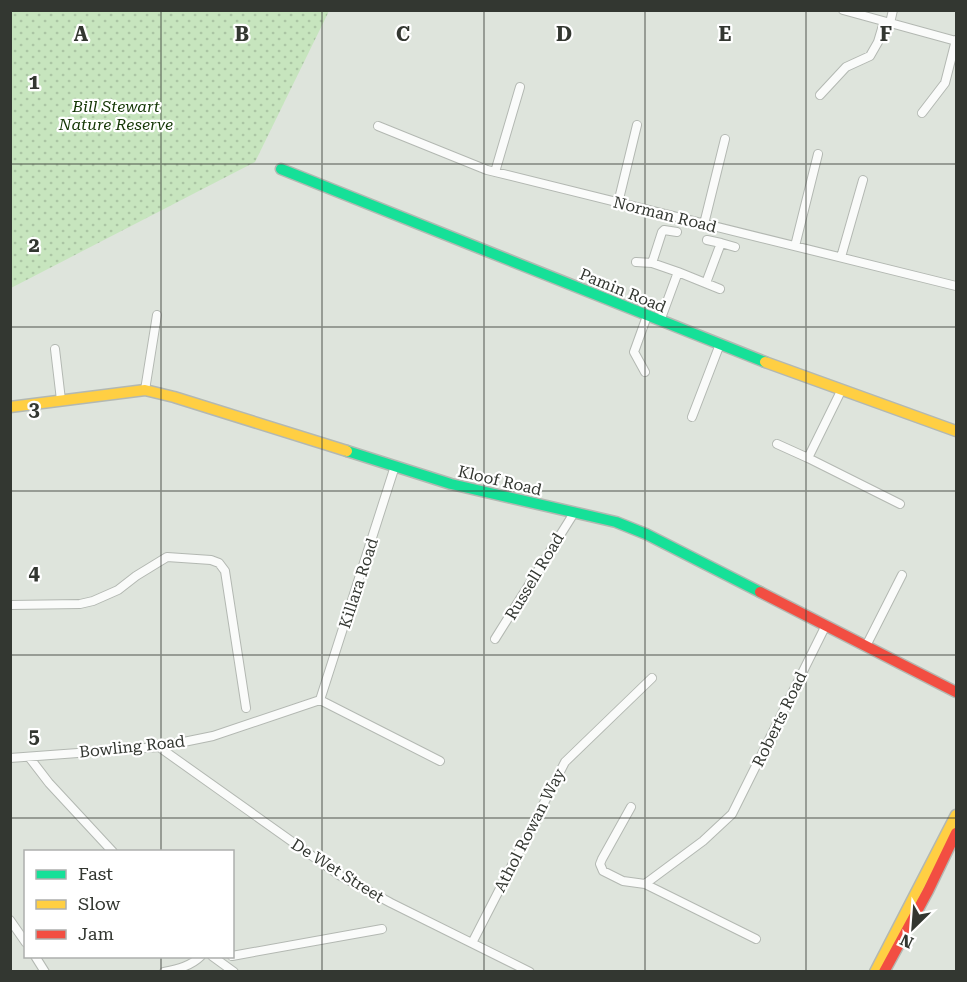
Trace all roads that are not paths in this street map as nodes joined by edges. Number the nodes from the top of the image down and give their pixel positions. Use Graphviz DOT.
graph roads {
  1 [pos="843,10"];
  2 [pos="893,10"];
  3 [pos="887,22"];
  4 [pos="956,41"];
  5 [pos="520,87"];
  6 [pos="820,95"];
  7 [pos="922,113"];
  8 [pos="637,125"];
  9 [pos="378,126"];
  10 [pos="725,139"];
  11 [pos="818,154"];
  12 [pos="281,169"];
  13 [pos="495,172"];
  14 [pos="863,180"];
  15 [pos="618,202"];
  16 [pos="704,224"];
  17 [pos="677,232"];
  18 [pos="707,240"];
  19 [pos="721,243"];
  20 [pos="795,246"];
  21 [pos="735,247"];
  22 [pos="842,257"];
  23 [pos="636,262"];
  24 [pos="652,263"];
  25 [pos="678,272"];
  26 [pos="706,283"];
  27 [pos="957,286"];
  28 [pos="720,288"];
  29 [pos="157,315"];
  30 [pos="647,316"];
  31 [pos="660,321"];
  32 [pos="720,344"];
  33 [pos="55,349"];
  34 [pos="645,372"];
  35 [pos="145,390"];
  36 [pos="841,391"];
  37 [pos="61,400"];
  38 [pos="10,407"];
  39 [pos="692,417"];
  40 [pos="957,431"];
  41 [pos="777,444"];
  42 [pos="808,458"];
  43 [pos="395,466"];
  44 [pos="900,504"];
  45 [pos="574,513"];
  46 [pos="902,575"];
  47 [pos="10,604"];
  48 [pos="826,625"];
  49 [pos="495,639"];
  50 [pos="866,646"];
  51 [pos="652,678"];
  52 [pos="957,692"];
  53 [pos="320,700"];
  54 [pos="246,708"];
  55 [pos="159,747"];
  56 [pos="29,757"];
  57 [pos="10,758"];
  58 [pos="440,761"];
  59 [pos="631,807"];
  60 [pos="957,815"];
  61 [pos="957,833"];
  62 [pos="111,850"];
  63 [pos="645,884"];
  64 [pos="924,890"];
  65 [pos="10,920"];
  66 [pos="382,929"];
  67 [pos="756,939"];
  68 [pos="24,940"];
  69 [pos="472,943"];
  70 [pos="234,955"];
  71 [pos="200,958"];
  72 [pos="214,958"];
  73 [pos="164,972"];
  74 [pos="234,972"];
  75 [pos="530,972"];
  76 [pos="875,972"];
  77 [pos="884,972"];
  1 -- 3 [label="street"];
  2 -- 3 [label="street"];
  3 -- 4 [label="street"];
  3 -- 6 [label="street"];
  4 -- 7 [label="street"];
  5 -- 13 [label="street"];
  8 -- 15 [label="street"];
  9 -- 13 [label="street, Norman Road"];
  10 -- 16 [label="street"];
  11 -- 20 [label="street"];
  12 -- 30 [label="main road, Pamin Road"];
  13 -- 15 [label="street, Norman Road"];
  14 -- 22 [label="street"];
  15 -- 16 [label="street, Norman Road"];
  16 -- 20 [label="street, Norman Road"];
  17 -- 24 [label="street"];
  18 -- 19 [label="street"];
  19 -- 21 [label="street"];
  19 -- 26 [label="street"];
  20 -- 22 [label="street, Norman Road"];
  22 -- 27 [label="street, Norman Road"];
  23 -- 24 [label="street"];
  24 -- 25 [label="street"];
  25 -- 26 [label="street"];
  25 -- 31 [label="street"];
  26 -- 28 [label="street"];
  29 -- 35 [label="street"];
  30 -- 31 [label="main road, Pamin Road"];
  30 -- 34 [label="street"];
  31 -- 32 [label="main road, Pamin Road"];
  32 -- 36 [label="main road, Pamin Road"];
  32 -- 39 [label="street"];
  33 -- 37 [label="street"];
  35 -- 37 [label="main road, Kloof Road"];
  35 -- 43 [label="main road, Kloof Road"];
  36 -- 40 [label="main road, Pamin Road"];
  36 -- 42 [label="street"];
  37 -- 38 [label="main road, Kloof Road"];
  41 -- 42 [label="street"];
  42 -- 44 [label="street"];
  43 -- 45 [label="main road, Kloof Road"];
  43 -- 53 [label="street, Killara Road"];
  45 -- 48 [label="main road, Kloof Road"];
  45 -- 49 [label="street, Russell Road"];
  46 -- 50 [label="street"];
  47 -- 54 [label="street"];
  48 -- 50 [label="main road, Kloof Road"];
  48 -- 63 [label="street, Roberts Road"];
  50 -- 52 [label="main road, Kloof Road"];
  51 -- 69 [label="street, Athol Rowan Way"];
  53 -- 55 [label="street, Bowling Road"];
  53 -- 58 [label="street"];
  55 -- 56 [label="street, Bowling Road"];
  55 -- 69 [label="street, De Wet Street"];
  56 -- 57 [label="street, Bowling Road"];
  56 -- 62 [label="street"];
  59 -- 63 [label="street"];
  60 -- 64 [label="main road"];
  61 -- 64 [label="main road"];
  63 -- 67 [label="street"];
  64 -- 76 [label="main road"];
  64 -- 77 [label="main road"];
  65 -- 68 [label="street"];
  66 -- 70 [label="street"];
  69 -- 75 [label="street, De Wet Street"];
  71 -- 73 [label="street"];
  72 -- 74 [label="street"];
}
